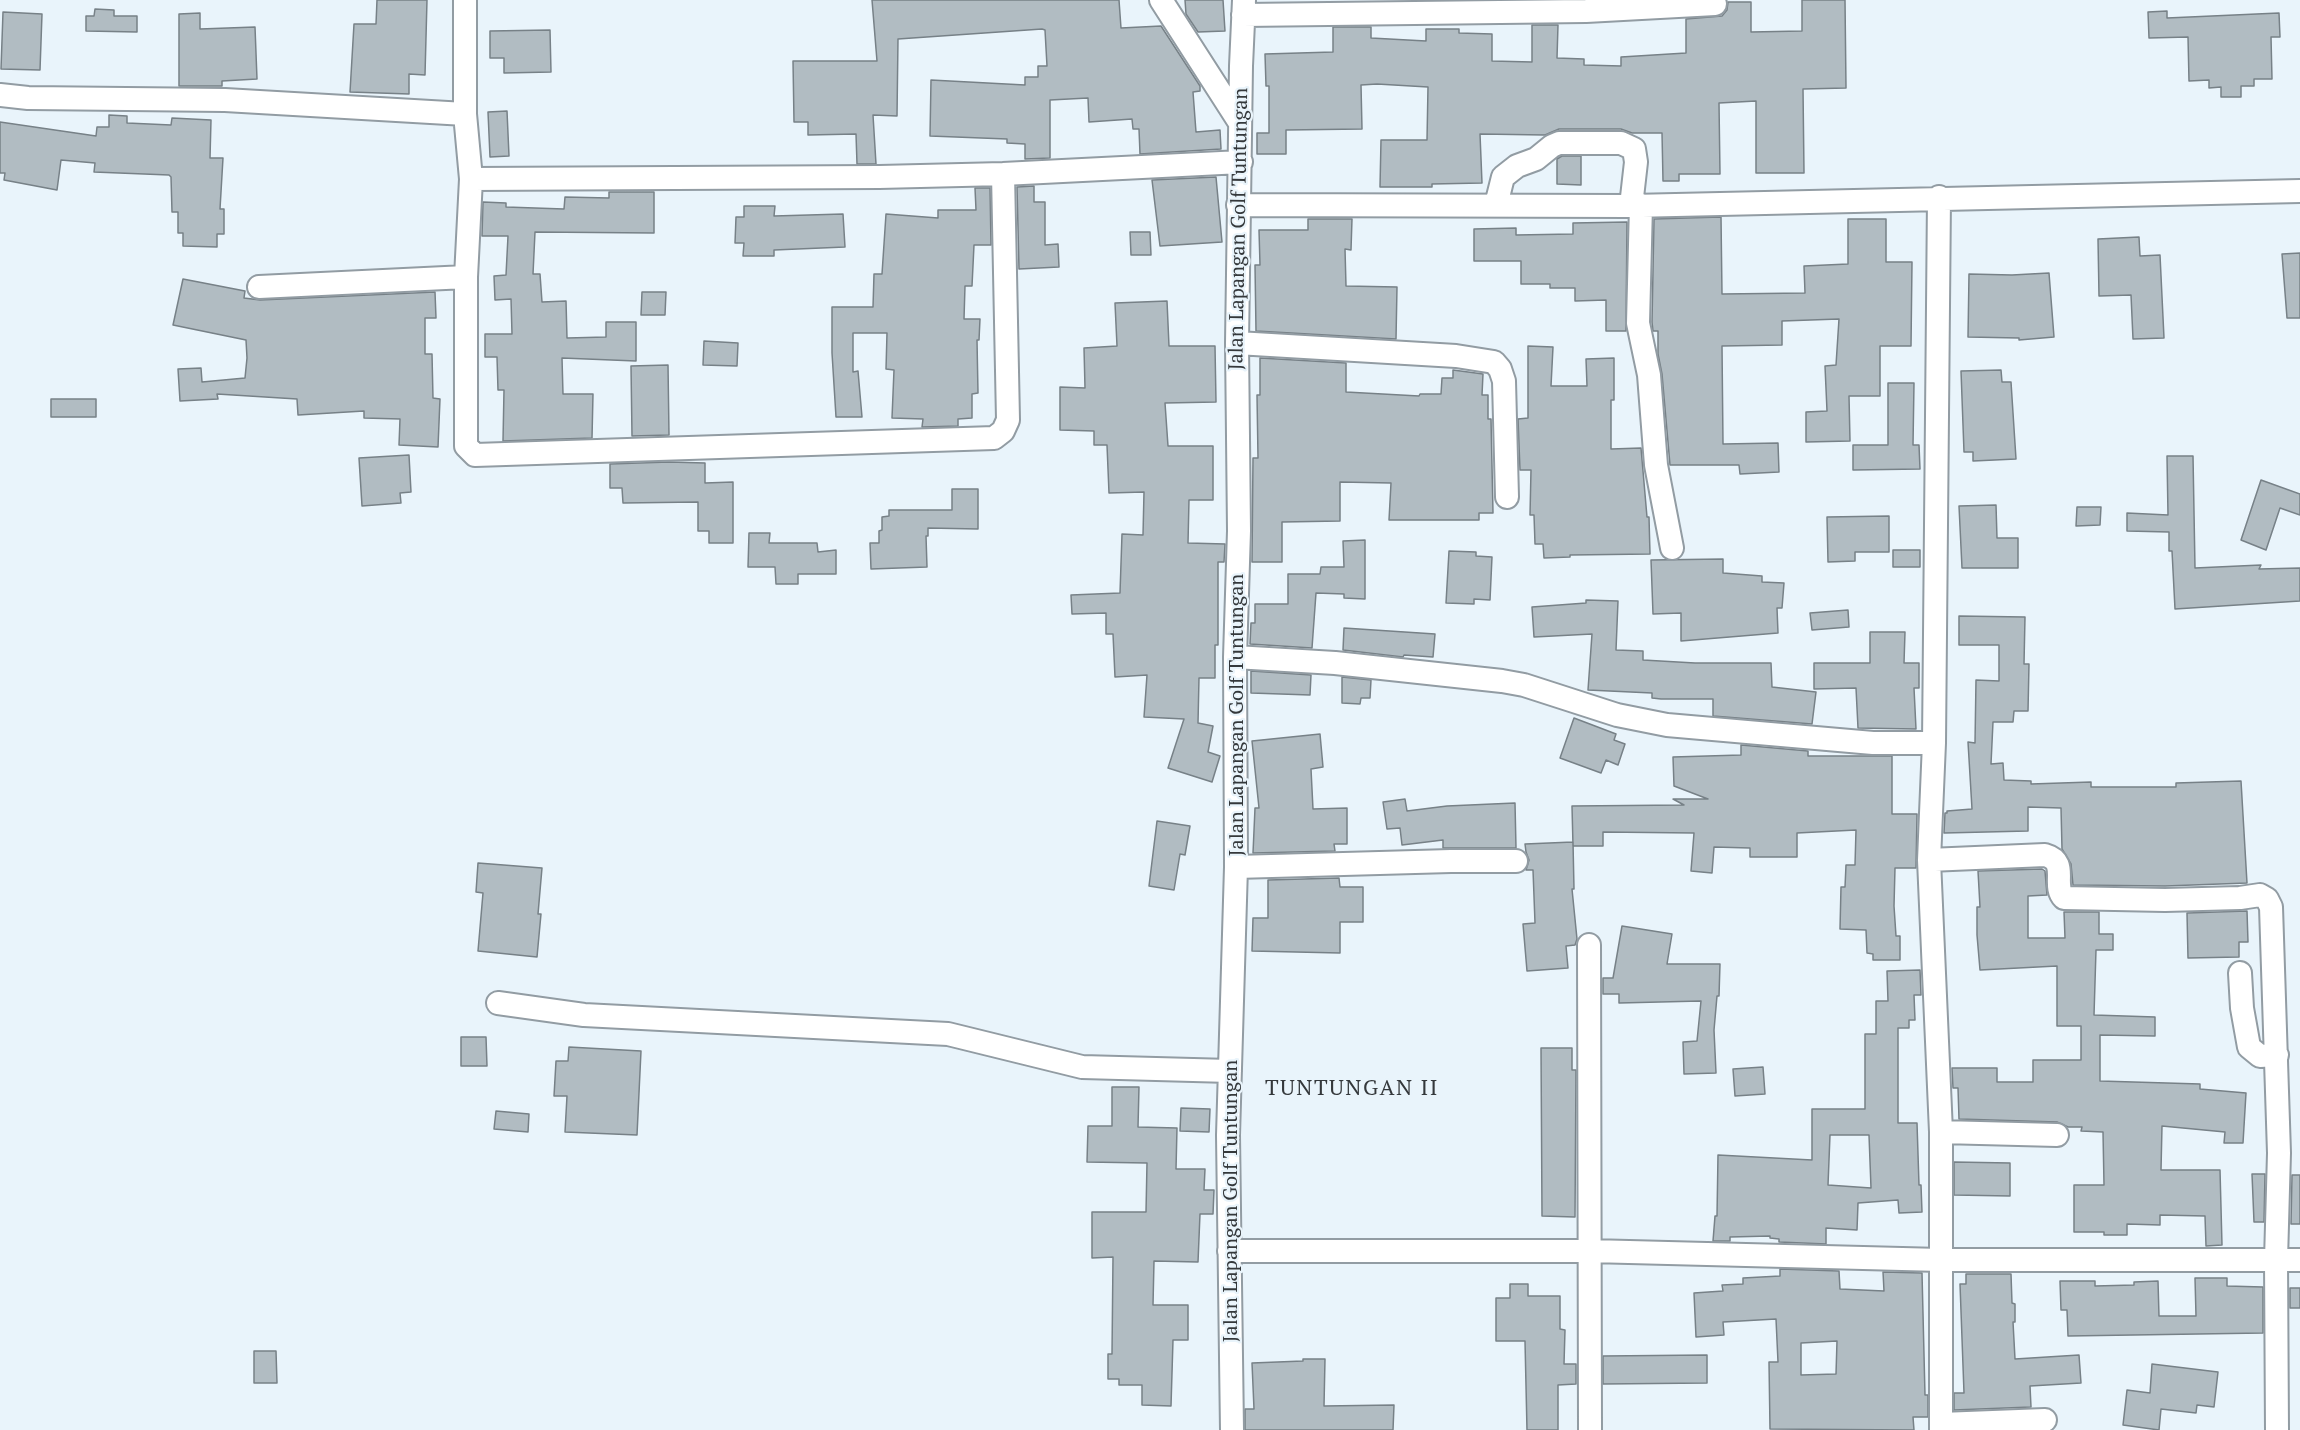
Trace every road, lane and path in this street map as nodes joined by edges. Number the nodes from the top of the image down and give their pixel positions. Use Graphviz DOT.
graph roads {
  1 [pos="465,0"];
  2 [pos="1161,0"];
  3 [pos="1715,4"];
  4 [pos="1244,8"];
  5 [pos="0,95"];
  6 [pos="465,114"];
  7 [pos="1240,123"];
  8 [pos="1241,162"];
  9 [pos="1003,174"];
  10 [pos="471,179"];
  11 [pos="2300,191"];
  12 [pos="1939,197"];
  13 [pos="1238,205"];
  14 [pos="1496,205"];
  15 [pos="1636,206"];
  16 [pos="466,277"];
  17 [pos="259,287"];
  18 [pos="1237,343"];
  19 [pos="1507,497"];
  20 [pos="1672,548"];
  21 [pos="1235,657"];
  22 [pos="1934,743"];
  23 [pos="1929,860"];
  24 [pos="1516,861"];
  25 [pos="1236,867"];
  26 [pos="1589,945"];
  27 [pos="2240,973"];
  28 [pos="498,1003"];
  29 [pos="2277,1055"];
  30 [pos="1230,1071"];
  31 [pos="1941,1132"];
  32 [pos="2057,1135"];
  33 [pos="1228,1251"];
  34 [pos="1590,1251"];
  35 [pos="1941,1260"];
  36 [pos="2276,1260"];
  37 [pos="2300,1260"];
  38 [pos="2045,1420"];
  39 [pos="1941,1427"];
  40 [pos="1232,1430"];
  41 [pos="1590,1430"];
  42 [pos="2277,1430"];
  1 -- 6 [label="street"];
  2 -- 7 [label="street"];
  3 -- 4 [label="street"];
  4 -- 7 [label="street, Jalan Lapangan Golf Tuntungan"];
  5 -- 6 [label="street"];
  6 -- 10 [label="street"];
  7 -- 8 [label="street, Jalan Lapangan Golf Tuntungan"];
  8 -- 9 [label="street"];
  8 -- 13 [label="street, Jalan Lapangan Golf Tuntungan"];
  9 -- 10 [label="street"];
  9 -- 16 [label="street"];
  10 -- 16 [label="street"];
  11 -- 12 [label="street"];
  12 -- 15 [label="street"];
  12 -- 22 [label="street"];
  13 -- 14 [label="street"];
  13 -- 18 [label="street, Jalan Lapangan Golf Tuntungan"];
  14 -- 15 [label="street"];
  14 -- 15 [label="street"];
  15 -- 20 [label="street"];
  16 -- 17 [label="street"];
  18 -- 19 [label="street"];
  18 -- 21 [label="street, Jalan Lapangan Golf Tuntungan"];
  21 -- 22 [label="street"];
  21 -- 25 [label="street, Jalan Lapangan Golf Tuntungan"];
  22 -- 23 [label="street"];
  23 -- 29 [label="street"];
  23 -- 31 [label="street"];
  24 -- 25 [label="street"];
  25 -- 30 [label="street, Jalan Lapangan Golf Tuntungan"];
  26 -- 34 [label="street"];
  27 -- 29 [label="street"];
  28 -- 30 [label="street"];
  29 -- 36 [label="street"];
  30 -- 33 [label="street, Jalan Lapangan Golf Tuntungan"];
  31 -- 32 [label="street"];
  31 -- 35 [label="street"];
  33 -- 34 [label="street"];
  33 -- 40 [label="street, Jalan Lapangan Golf Tuntungan"];
  34 -- 35 [label="street"];
  34 -- 41 [label="street"];
  35 -- 36 [label="street"];
  35 -- 39 [label="street"];
  36 -- 37 [label="street"];
  36 -- 42 [label="street"];
  38 -- 39 [label="street"];
}
